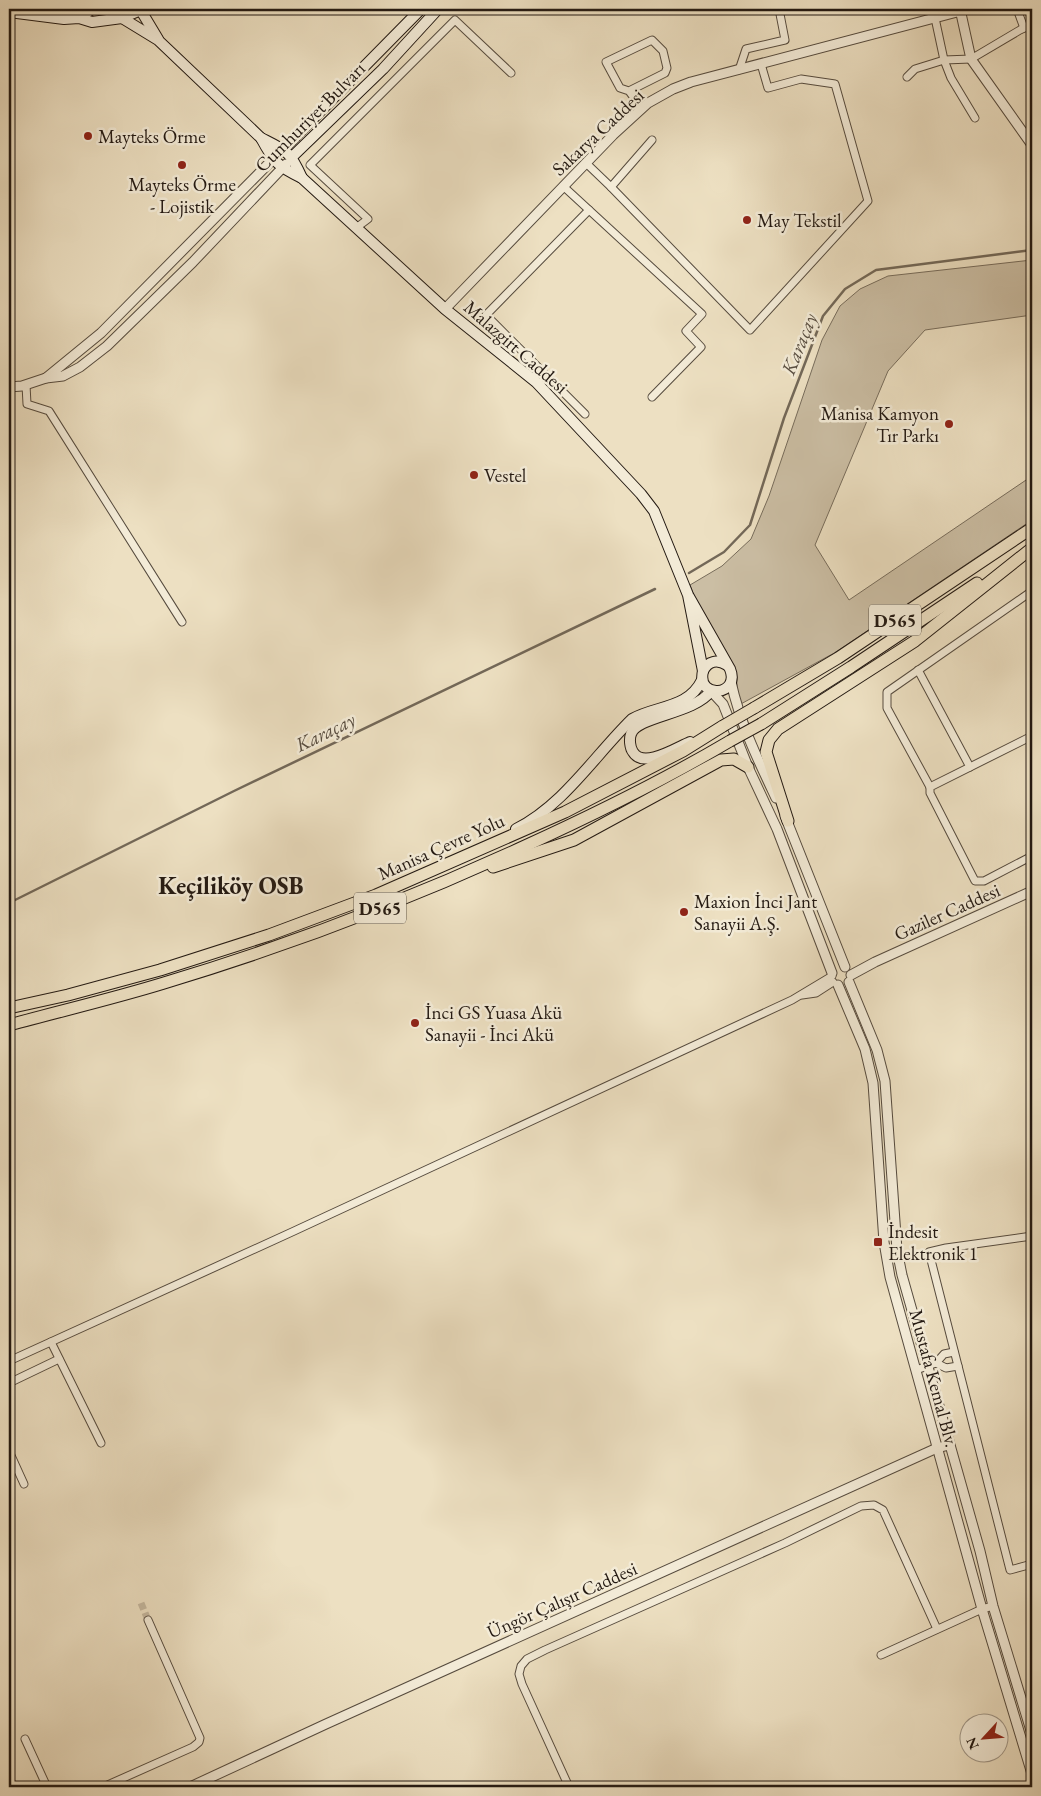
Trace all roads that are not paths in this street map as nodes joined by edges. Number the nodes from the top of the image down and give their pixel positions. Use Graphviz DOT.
graph roads {
  1 [pos="90,9"];
  2 [pos="141,9"];
  3 [pos="438,9"];
  4 [pos="778,9"];
  5 [pos="1017,9"];
  6 [pos="419,10"];
  7 [pos="961,10"];
  8 [pos="9,12"];
  9 [pos="121,14"];
  10 [pos="77,15"];
  11 [pos="935,18"];
  12 [pos="1032,24"];
  13 [pos="1024,28"];
  14 [pos="158,40"];
  15 [pos="971,59"];
  16 [pos="944,60"];
  17 [pos="762,64"];
  18 [pos="739,70"];
  19 [pos="511,73"];
  20 [pos="907,77"];
  21 [pos="628,91"];
  22 [pos="642,109"];
  23 [pos="975,118"];
  24 [pos="261,138"];
  25 [pos="652,140"];
  26 [pos="1032,145"];
  27 [pos="283,149"];
  28 [pos="292,157"];
  29 [pos="272,159"];
  30 [pos="586,163"];
  31 [pos="282,168"];
  32 [pos="302,178"];
  33 [pos="563,186"];
  34 [pos="611,186"];
  35 [pos="589,210"];
  36 [pos="356,228"];
  37 [pos="182,251"];
  38 [pos="193,262"];
  39 [pos="445,309"];
  40 [pos="46,378"];
  41 [pos="26,385"];
  42 [pos="9,387"];
  43 [pos="652,397"];
  44 [pos="585,414"];
  45 [pos="1032,528"];
  46 [pos="1032,547"];
  47 [pos="1032,591"];
  48 [pos="688,595"];
  49 [pos="182,622"];
  50 [pos="727,665"];
  51 [pos="918,670"];
  52 [pos="702,676"];
  53 [pos="731,682"];
  54 [pos="711,690"];
  55 [pos="709,734"];
  56 [pos="1032,736"];
  57 [pos="748,767"];
  58 [pos="970,767"];
  59 [pos="930,787"];
  60 [pos="788,822"];
  61 [pos="1032,856"];
  62 [pos="456,860"];
  63 [pos="458,877"];
  64 [pos="1032,891"];
  65 [pos="848,973"];
  66 [pos="834,979"];
  67 [pos="9,1008"];
  68 [pos="9,1025"];
  69 [pos="1032,1236"];
  70 [pos="51,1342"];
  71 [pos="954,1352"];
  72 [pos="59,1359"];
  73 [pos="9,1361"];
  74 [pos="932,1364"];
  75 [pos="958,1366"];
  76 [pos="916,1370"];
  77 [pos="9,1383"];
  78 [pos="101,1443"];
  79 [pos="949,1445"];
  80 [pos="936,1448"];
  81 [pos="9,1451"];
  82 [pos="24,1484"];
  83 [pos="1032,1564"];
  84 [pos="993,1606"];
  85 [pos="982,1609"];
  86 [pos="148,1620"];
  87 [pos="938,1629"];
  88 [pos="880,1655"];
  89 [pos="1032,1734"];
  90 [pos="25,1739"];
  91 [pos="1032,1770"];
  92 [pos="9,1777"];
  93 [pos="13,1787"];
  94 [pos="46,1787"];
  95 [pos="103,1787"];
  96 [pos="190,1787"];
  97 [pos="569,1787"];
  1 -- 10 [label="main road"];
  2 -- 9 [label="main road"];
  2 -- 14 [label="main road"];
  3 -- 28 [label="main road, Cumhuriyet Bulvarı"];
  4 -- 18 [label="street"];
  5 -- 13 [label="street"];
  6 -- 27 [label="main road, Cumhuriyet Bulvarı"];
  7 -- 11 [label="street, Sakarya Caddesi"];
  7 -- 15 [label="street"];
  8 -- 10 [label="main road"];
  9 -- 10 [label="main road"];
  9 -- 14 [label="main road"];
  11 -- 16 [label="street"];
  11 -- 17 [label="street, Sakarya Caddesi"];
  12 -- 13 [label="street"];
  13 -- 15 [label="street"];
  14 -- 24 [label="main road"];
  15 -- 16 [label="street"];
  15 -- 26 [label="street"];
  16 -- 20 [label="street"];
  16 -- 23 [label="street"];
  17 -- 18 [label="street, Sakarya Caddesi"];
  17 -- 34 [label="street"];
  18 -- 22 [label="street, Sakarya Caddesi"];
  19 -- 36 [label="street"];
  21 -- 21 [label="street"];
  21 -- 22 [label="street"];
  22 -- 30 [label="street, Sakarya Caddesi"];
  24 -- 27 [label="main road"];
  24 -- 29 [label="main road"];
  25 -- 34 [label="street"];
  27 -- 28 [label="main road"];
  27 -- 29 [label="street, Cumhuriyet Bulvarı"];
  28 -- 31 [label="street, Cumhuriyet Bulvarı"];
  28 -- 32 [label="main road"];
  29 -- 31 [label="main road"];
  29 -- 37 [label="street, Cumhuriyet Bulvarı"];
  30 -- 33 [label="street, Sakarya Caddesi"];
  30 -- 34 [label="street"];
  31 -- 32 [label="main road"];
  31 -- 38 [label="street, Cumhuriyet Bulvarı"];
  32 -- 36 [label="main road, Malazgirt Caddesi"];
  33 -- 35 [label="street"];
  33 -- 39 [label="street, Sakarya Caddesi"];
  35 -- 43 [label="street"];
  35 -- 44 [label="street"];
  36 -- 39 [label="main road, Malazgirt Caddesi"];
  37 -- 38 [label="street"];
  37 -- 40 [label="street, Cumhuriyet Bulvarı"];
  38 -- 40 [label="street, Cumhuriyet Bulvarı"];
  39 -- 48 [label="main road, Malazgirt Caddesi"];
  40 -- 41 [label="street, Cumhuriyet Bulvarı"];
  41 -- 42 [label="street, Cumhuriyet Bulvarı"];
  41 -- 49 [label="street"];
  45 -- 55 [label="highway, Manisa Çevre Yolu / D565, bridge"];
  46 -- 60 [label="highway"];
  46 -- 63 [label="highway, Manisa Çevre Yolu / D565, bridge"];
  47 -- 51 [label="street"];
  48 -- 50 [label="main road"];
  48 -- 52 [label="main road"];
  50 -- 52 [label="main road"];
  50 -- 53 [label="main road"];
  51 -- 58 [label="street"];
  51 -- 59 [label="street"];
  52 -- 54 [label="main road"];
  52 -- 62 [label="main road"];
  53 -- 54 [label="main road"];
  53 -- 60 [label="street, Mustafa Kemal Blv."];
  54 -- 55 [label="main road"];
  54 -- 57 [label="street, Mustafa Kemal Blv."];
  55 -- 62 [label="highway, Manisa Çevre Yolu / D565"];
  56 -- 58 [label="street"];
  57 -- 63 [label="highway"];
  57 -- 66 [label="street, Mustafa Kemal Blv."];
  58 -- 59 [label="street"];
  59 -- 61 [label="street"];
  60 -- 65 [label="street, Mustafa Kemal Blv."];
  62 -- 67 [label="highway, Manisa Çevre Yolu / D565"];
  63 -- 68 [label="highway, Manisa Çevre Yolu / D565"];
  64 -- 65 [label="street, Gaziler Caddesi"];
  65 -- 66 [label="street"];
  65 -- 66 [label="street"];
  65 -- 74 [label="street, Mustafa Kemal Blv."];
  66 -- 70 [label="street"];
  66 -- 76 [label="street, Mustafa Kemal Blv."];
  69 -- 71 [label="street"];
  70 -- 72 [label="street"];
  70 -- 73 [label="street"];
  71 -- 74 [label="street"];
  71 -- 75 [label="street"];
  72 -- 77 [label="street"];
  72 -- 78 [label="street"];
  74 -- 75 [label="street"];
  74 -- 76 [label="street"];
  74 -- 79 [label="street, Mustafa Kemal Blv."];
  75 -- 83 [label="street"];
  76 -- 80 [label="street, Mustafa Kemal Blv."];
  79 -- 80 [label="street, Üngör Çalışır Caddesi"];
  79 -- 84 [label="street, Mustafa Kemal Blv."];
  80 -- 85 [label="street, Mustafa Kemal Blv."];
  80 -- 96 [label="street, Üngör Çalışır Caddesi"];
  81 -- 82 [label="street"];
  84 -- 85 [label="street"];
  84 -- 89 [label="street, Mustafa Kemal Blv."];
  85 -- 87 [label="street"];
  85 -- 91 [label="street, Mustafa Kemal Blv."];
  86 -- 95 [label="street"];
  87 -- 88 [label="street"];
  87 -- 97 [label="street"];
  90 -- 94 [label="street"];
  92 -- 93 [label="street"];
}
